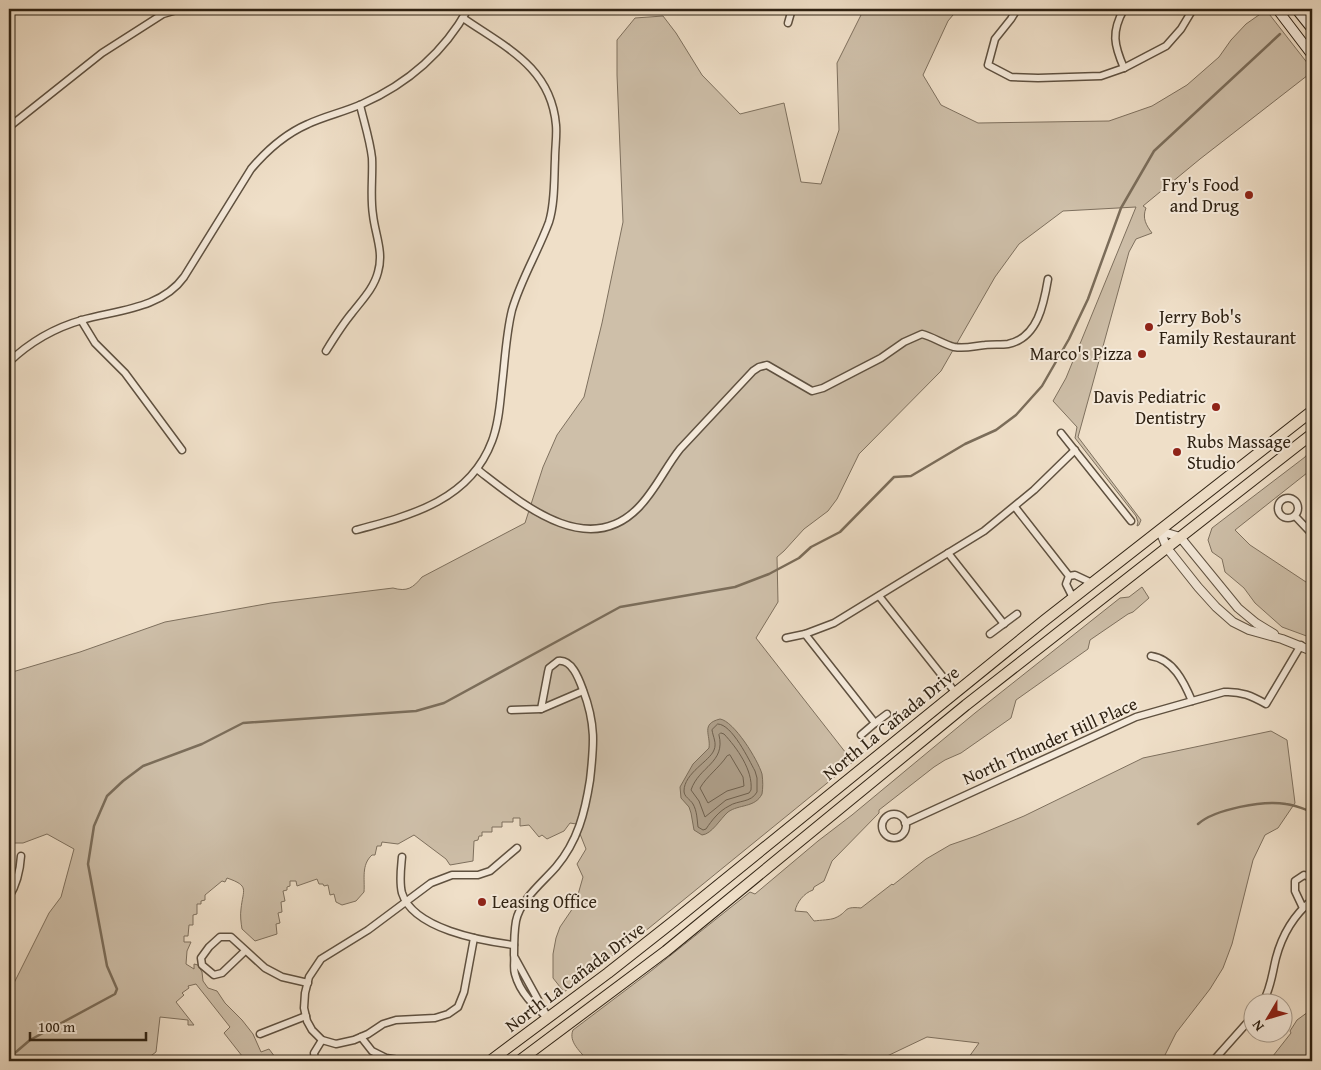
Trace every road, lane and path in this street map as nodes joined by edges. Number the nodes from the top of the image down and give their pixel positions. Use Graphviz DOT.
graph roads {
  1 [pos="180,9"];
  2 [pos="468,9"];
  3 [pos="792,9"];
  4 [pos="1017,9"];
  5 [pos="1124,9"];
  6 [pos="1193,9"];
  7 [pos="1277,9"];
  8 [pos="1296,9"];
  9 [pos="463,18"];
  10 [pos="788,23"];
  11 [pos="1312,29"];
  12 [pos="1312,55"];
  13 [pos="1124,68"];
  14 [pos="360,105"];
  15 [pos="9,127"];
  16 [pos="1048,279"];
  17 [pos="81,320"];
  18 [pos="326,351"];
  19 [pos="9,362"];
  20 [pos="1312,412"];
  21 [pos="1061,433"];
  22 [pos="1312,434"];
  23 [pos="182,450"];
  24 [pos="1075,450"];
  25 [pos="478,470"];
  26 [pos="1015,507"];
  27 [pos="1295,516"];
  28 [pos="1131,521"];
  29 [pos="356,530"];
  30 [pos="1160,531"];
  31 [pos="1312,534"];
  32 [pos="1180,537"];
  33 [pos="1167,548"];
  34 [pos="948,553"];
  35 [pos="1069,576"];
  36 [pos="1092,583"];
  37 [pos="879,596"];
  38 [pos="1073,598"];
  39 [pos="1017,614"];
  40 [pos="1004,624"];
  41 [pos="805,634"];
  42 [pos="990,634"];
  43 [pos="786,638"];
  44 [pos="1282,639"];
  45 [pos="1301,645"];
  46 [pos="1312,651"];
  47 [pos="1151,656"];
  48 [pos="583,691"];
  49 [pos="955,692"];
  50 [pos="1192,701"];
  51 [pos="541,709"];
  52 [pos="510,710"];
  53 [pos="887,714"];
  54 [pos="875,723"];
  55 [pos="861,735"];
  56 [pos="836,788"];
  57 [pos="847,802"];
  58 [pos="905,823"];
  59 [pos="517,848"];
  60 [pos="20,856"];
  61 [pos="402,858"];
  62 [pos="1312,878"];
  63 [pos="9,897"];
  64 [pos="1312,900"];
  65 [pos="407,901"];
  66 [pos="1303,908"];
  67 [pos="474,938"];
  68 [pos="514,945"];
  69 [pos="245,951"];
  70 [pos="515,958"];
  71 [pos="308,983"];
  72 [pos="1268,992"];
  73 [pos="306,1016"];
  74 [pos="548,1018"];
  75 [pos="1244,1026"];
  76 [pos="260,1034"];
  77 [pos="361,1037"];
  78 [pos="322,1040"];
  79 [pos="384,1060"];
  80 [pos="315,1061"];
  81 [pos="406,1061"];
  82 [pos="490,1061"];
  83 [pos="519,1061"];
  84 [pos="1213,1061"];
  1 -- 15 [label="street"];
  2 -- 9 [label="street"];
  3 -- 10 [label="street"];
  4 -- 13 [label="street"];
  5 -- 13 [label="street"];
  6 -- 13 [label="street"];
  7 -- 12 [label="main road"];
  8 -- 11 [label="main road"];
  9 -- 14 [label="street"];
  9 -- 25 [label="street"];
  14 -- 17 [label="street"];
  14 -- 18 [label="street"];
  16 -- 25 [label="street"];
  17 -- 19 [label="street"];
  17 -- 23 [label="street"];
  20 -- 30 [label="main road, North La Cañada Drive"];
  21 -- 24 [label="street"];
  22 -- 32 [label="main road, North La Cañada Drive"];
  24 -- 26 [label="street"];
  24 -- 28 [label="street"];
  25 -- 29 [label="street"];
  26 -- 34 [label="street"];
  26 -- 35 [label="street"];
  27 -- 31 [label="street"];
  30 -- 32 [label="street"];
  30 -- 33 [label="street"];
  30 -- 36 [label="main road, North La Cañada Drive"];
  32 -- 33 [label="main road, North La Cañada Drive"];
  32 -- 44 [label="street"];
  33 -- 44 [label="street"];
  33 -- 57 [label="main road, North La Cañada Drive"];
  34 -- 37 [label="street"];
  34 -- 40 [label="street"];
  35 -- 36 [label="street"];
  35 -- 38 [label="street"];
  36 -- 38 [label="main road, North La Cañada Drive"];
  37 -- 41 [label="street"];
  37 -- 49 [label="street"];
  38 -- 49 [label="main road, North La Cañada Drive"];
  39 -- 40 [label="street"];
  40 -- 42 [label="street"];
  41 -- 43 [label="street"];
  41 -- 54 [label="street"];
  44 -- 45 [label="street"];
  45 -- 46 [label="street"];
  45 -- 50 [label="street, North Thunder Hill Place"];
  47 -- 50 [label="street"];
  48 -- 51 [label="street"];
  48 -- 51 [label="street"];
  48 -- 68 [label="street"];
  49 -- 56 [label="main road, North La Cañada Drive"];
  50 -- 58 [label="street, North Thunder Hill Place"];
  51 -- 52 [label="street"];
  53 -- 54 [label="street"];
  54 -- 55 [label="street"];
  56 -- 57 [label="main road"];
  56 -- 74 [label="main road, North La Cañada Drive"];
  57 -- 83 [label="main road, North La Cañada Drive"];
  59 -- 65 [label="street"];
  60 -- 63 [label="street"];
  61 -- 65 [label="street"];
  62 -- 66 [label="street"];
  64 -- 66 [label="street"];
  65 -- 67 [label="street"];
  65 -- 71 [label="street"];
  66 -- 72 [label="street"];
  67 -- 68 [label="street"];
  67 -- 77 [label="street"];
  68 -- 70 [label="street"];
  69 -- 69 [label="street"];
  69 -- 71 [label="street"];
  70 -- 74 [label="street"];
  70 -- 74 [label="street"];
  71 -- 73 [label="street"];
  73 -- 76 [label="street"];
  73 -- 78 [label="street"];
  74 -- 82 [label="main road, North La Cañada Drive"];
  75 -- 84 [label="street"];
  77 -- 78 [label="street"];
  77 -- 79 [label="street"];
  78 -- 80 [label="street"];
  79 -- 81 [label="street"];
}
